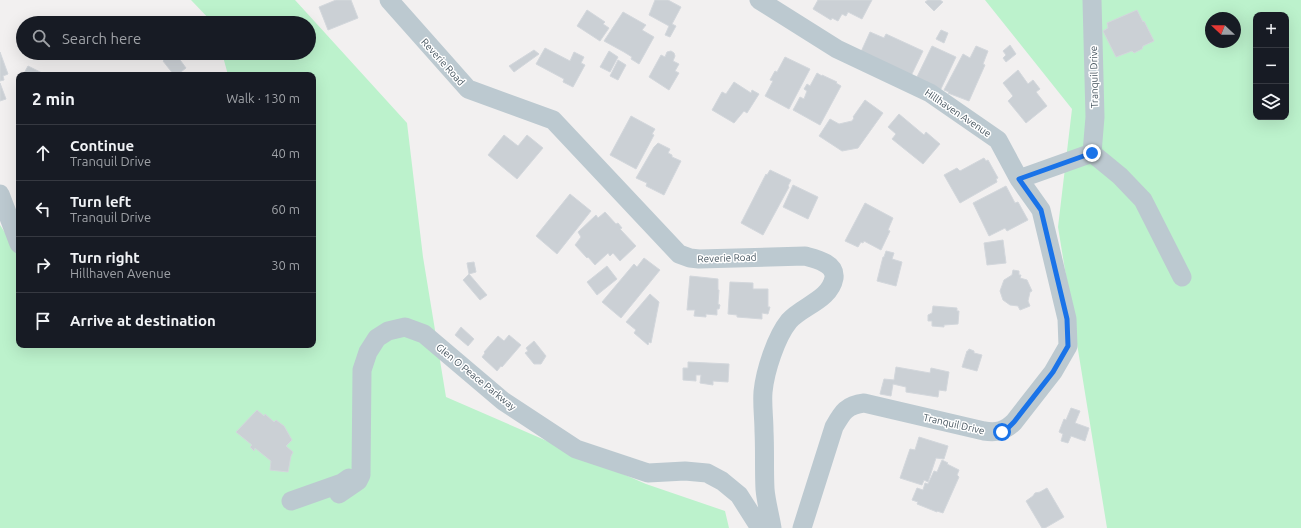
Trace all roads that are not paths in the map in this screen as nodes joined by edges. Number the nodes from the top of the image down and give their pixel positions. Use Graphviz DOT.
graph roads {
  1 [pos="389,0"];
  2 [pos="759,0"];
  3 [pos="1092,0"];
  4 [pos="1092,153"];
  5 [pos="1019,179"];
  6 [pos="0,194"];
  7 [pos="16,236"];
  8 [pos="1182,277"];
  9 [pos="362,469"];
  10 [pos="338,494"];
  11 [pos="291,501"];
  12 [pos="760,528"];
  13 [pos="772,528"];
  14 [pos="802,528"];
  1 -- 13 [label="street, Reverie Road"];
  2 -- 5 [label="street, Hillhaven Avenue"];
  3 -- 4 [label="street, Tranquil Drive"];
  4 -- 5 [label="street"];
  4 -- 8 [label="street"];
  5 -- 14 [label="street, Tranquil Drive"];
  6 -- 7 [label="street"];
  9 -- 10 [label="street"];
  9 -- 11 [label="street"];
  9 -- 12 [label="street, Glen O Peace Parkway"];
}
